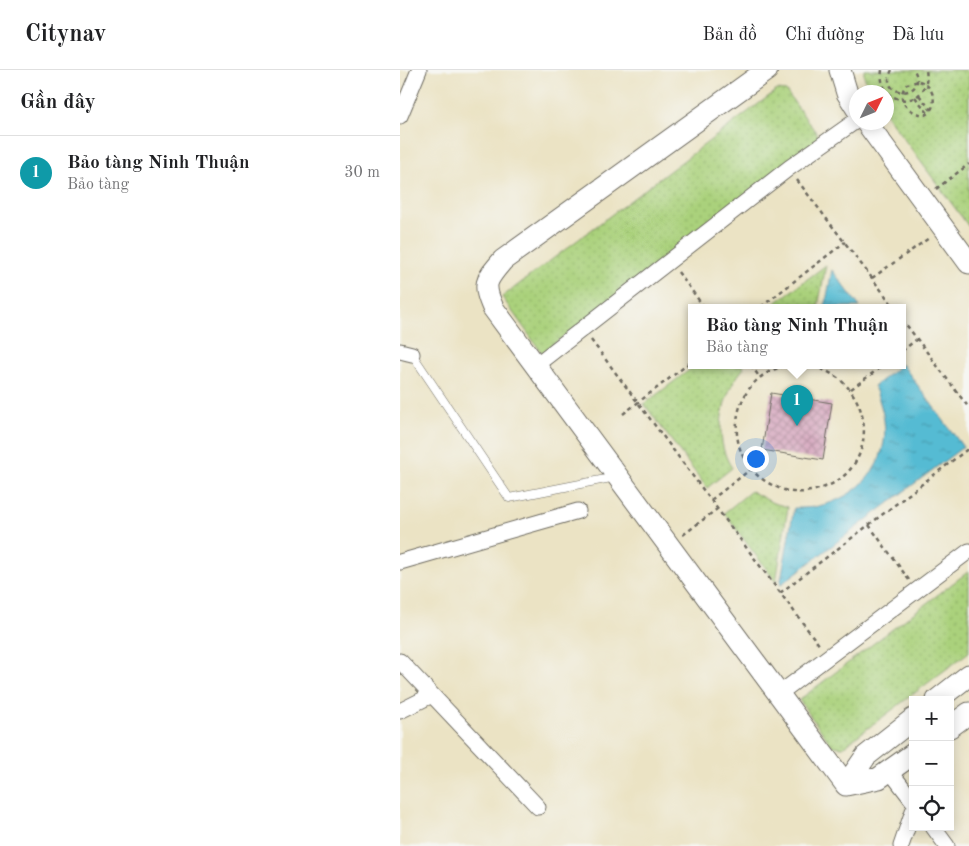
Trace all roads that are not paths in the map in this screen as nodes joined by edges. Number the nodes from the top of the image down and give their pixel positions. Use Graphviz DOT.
graph roads {
  1 [pos="419,70"];
  2 [pos="767,70"];
  3 [pos="840,70"];
  4 [pos="849,97"];
  5 [pos="400,116"];
  6 [pos="849,125"];
  7 [pos="872,130"];
  8 [pos="969,263"];
  9 [pos="406,352"];
  10 [pos="536,365"];
  11 [pos="619,476"];
  12 [pos="578,510"];
  13 [pos="969,551"];
  14 [pos="400,562"];
  15 [pos="400,662"];
  16 [pos="969,675"];
  17 [pos="780,694"];
  18 [pos="432,695"];
  19 [pos="942,696"];
  20 [pos="400,711"];
  21 [pos="969,713"];
  22 [pos="909,722"];
  23 [pos="954,723"];
  24 [pos="909,757"];
  25 [pos="890,771"];
  26 [pos="846,785"];
  27 [pos="909,796"];
  28 [pos="538,807"];
  29 [pos="909,823"];
  30 [pos="934,835"];
  31 [pos="901,846"];
  32 [pos="946,846"];
  1 -- 5 [label="street"];
  2 -- 10 [label="street"];
  3 -- 4 [label="street"];
  6 -- 10 [label="street"];
  7 -- 8 [label="street"];
  9 -- 11 [label="lane"];
  10 -- 11 [label="street"];
  11 -- 17 [label="street"];
  12 -- 14 [label="street"];
  13 -- 17 [label="street"];
  15 -- 18 [label="street"];
  16 -- 19 [label="street"];
  17 -- 26 [label="street"];
  18 -- 20 [label="street"];
  18 -- 28 [label="street"];
  21 -- 23 [label="street"];
  22 -- 26 [label="street"];
  24 -- 25 [label="street"];
  25 -- 26 [label="street"];
  25 -- 27 [label="street"];
  29 -- 31 [label="street"];
  30 -- 32 [label="street"];
}
